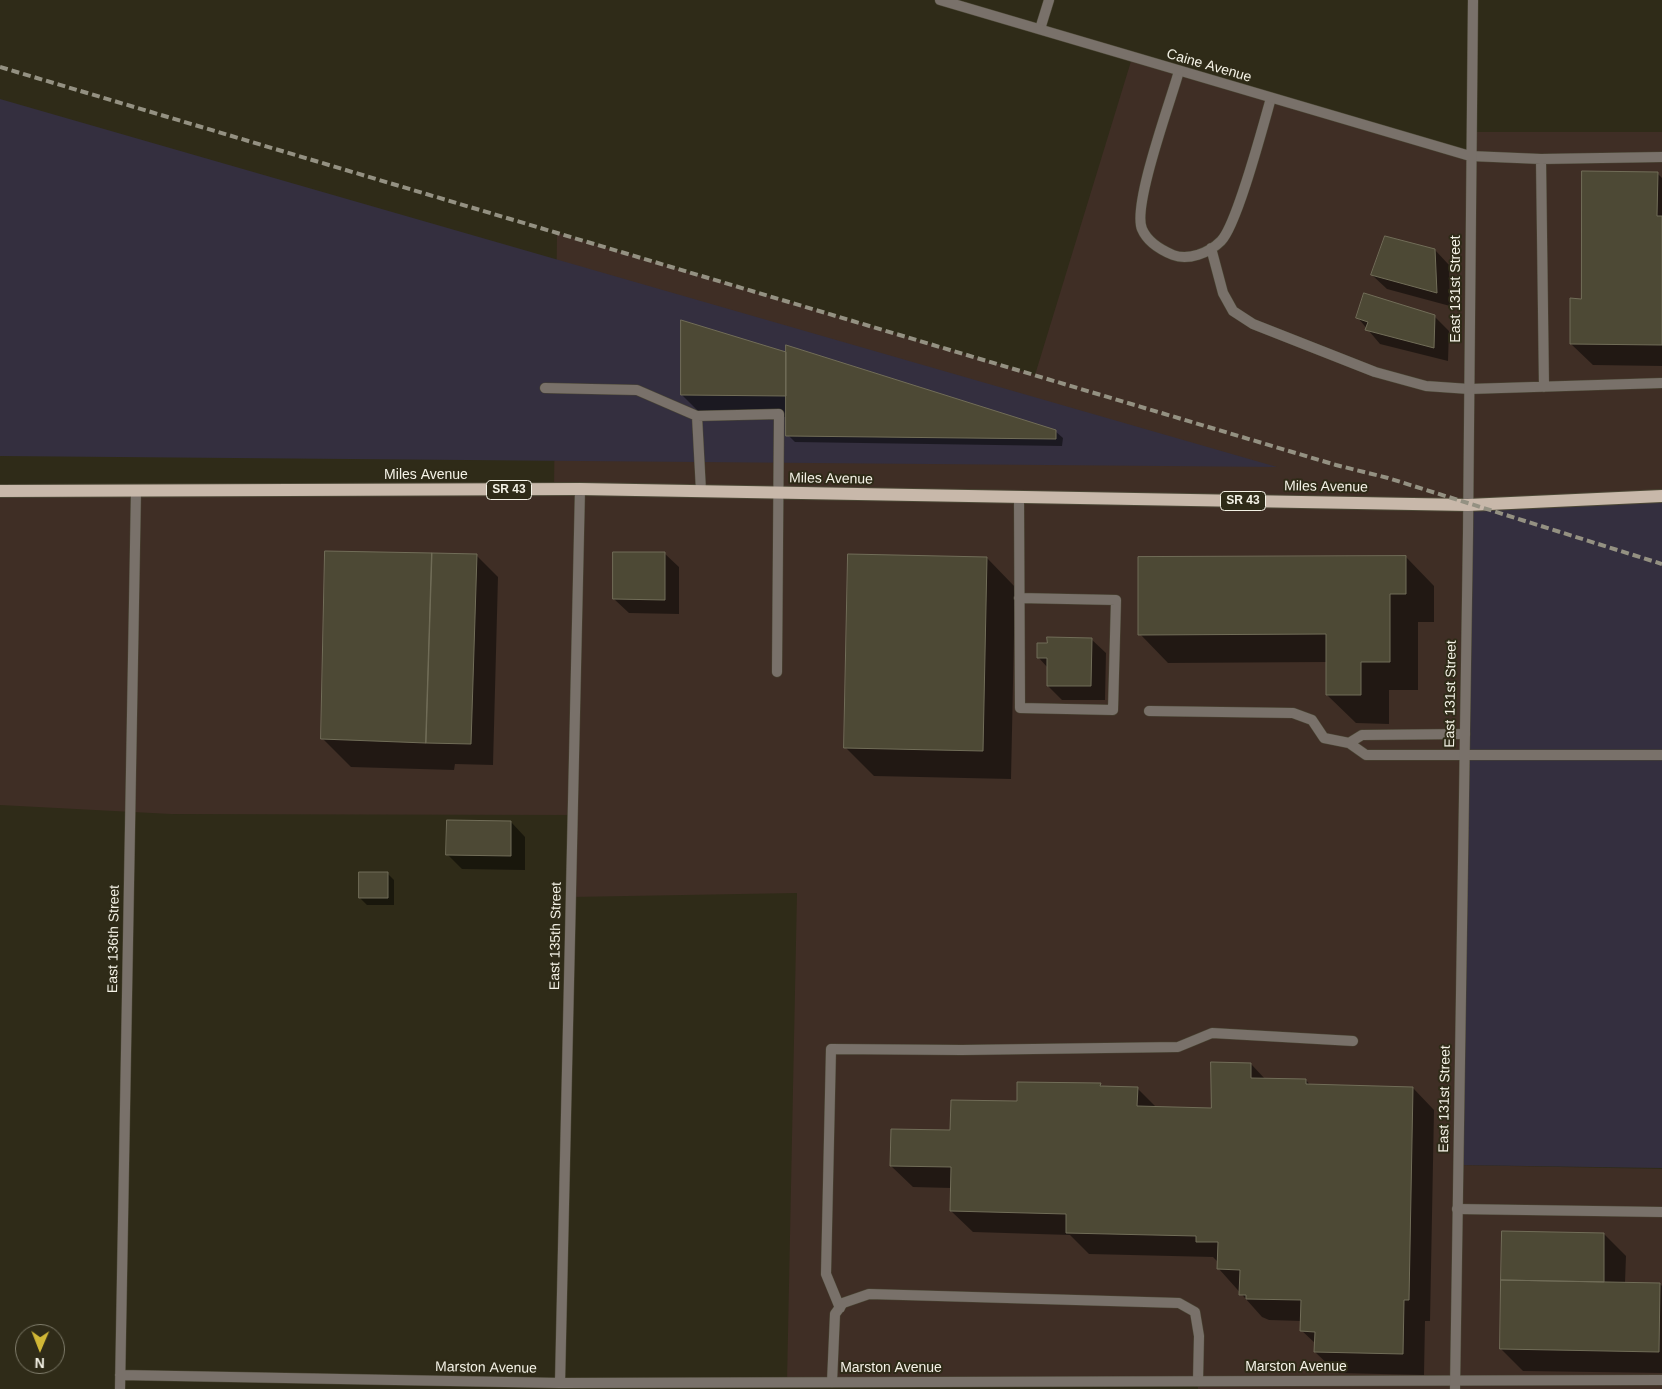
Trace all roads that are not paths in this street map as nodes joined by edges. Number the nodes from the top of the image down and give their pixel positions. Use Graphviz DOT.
graph roads {
  1 [pos="940,0"];
  2 [pos="1049,0"];
  3 [pos="1473,0"];
  4 [pos="1040,30"];
  5 [pos="1179,71"];
  6 [pos="1271,98"];
  7 [pos="1470,156"];
  8 [pos="1662,157"];
  9 [pos="1541,160"];
  10 [pos="1211,248"];
  11 [pos="1662,383"];
  12 [pos="1544,387"];
  13 [pos="545,388"];
  14 [pos="1469,389"];
  15 [pos="697,416"];
  16 [pos="580,489"];
  17 [pos="136,490"];
  18 [pos="0,491"];
  19 [pos="701,492"];
  20 [pos="779,493"];
  21 [pos="1662,496"];
  22 [pos="1019,497"];
  23 [pos="1468,505"];
  24 [pos="1019,598"];
  25 [pos="777,672"];
  26 [pos="1149,711"];
  27 [pos="1465,734"];
  28 [pos="1349,743"];
  29 [pos="1662,755"];
  30 [pos="1464,756"];
  31 [pos="1353,1040"];
  32 [pos="1458,1209"];
  33 [pos="1662,1212"];
  34 [pos="840,1308"];
  35 [pos="120,1375"];
  36 [pos="1662,1380"];
  37 [pos="1198,1381"];
  38 [pos="832,1382"];
  39 [pos="560,1383"];
  40 [pos="1221,1385"];
  41 [pos="1455,1385"];
  42 [pos="120,1389"];
  1 -- 4 [label="street, Caine Avenue"];
  2 -- 4 [label="street"];
  3 -- 7 [label="street, East 131st Street"];
  4 -- 5 [label="street, Caine Avenue"];
  5 -- 6 [label="street, Caine Avenue"];
  5 -- 10 [label="street"];
  6 -- 7 [label="street, Caine Avenue"];
  6 -- 10 [label="street"];
  7 -- 9 [label="street, Caine Avenue"];
  7 -- 14 [label="street, East 131st Street"];
  8 -- 9 [label="street, Caine Avenue"];
  9 -- 12 [label="street"];
  10 -- 14 [label="street"];
  11 -- 12 [label="street"];
  12 -- 14 [label="street"];
  13 -- 15 [label="street"];
  14 -- 23 [label="street, East 131st Street"];
  15 -- 19 [label="street"];
  15 -- 20 [label="street"];
  16 -- 17 [label="main road, Miles Avenue / SR 43"];
  16 -- 19 [label="main road, Miles Avenue / SR 43"];
  16 -- 39 [label="street, East 135th Street"];
  17 -- 18 [label="main road, Miles Avenue / SR 43"];
  17 -- 35 [label="street, East 136th Street"];
  19 -- 20 [label="main road, Miles Avenue / SR 43"];
  20 -- 22 [label="main road, Miles Avenue / SR 43"];
  20 -- 25 [label="street"];
  21 -- 23 [label="main road, Miles Avenue / SR 43"];
  22 -- 23 [label="main road, Miles Avenue / SR 43"];
  22 -- 24 [label="street"];
  23 -- 27 [label="street, East 131st Street"];
  24 -- 24 [label="street"];
  26 -- 28 [label="street"];
  27 -- 28 [label="street"];
  27 -- 30 [label="street, East 131st Street"];
  28 -- 30 [label="street"];
  29 -- 30 [label="street"];
  30 -- 32 [label="street, East 131st Street"];
  31 -- 34 [label="street"];
  32 -- 33 [label="street"];
  32 -- 41 [label="street, East 131st Street"];
  34 -- 37 [label="street"];
  34 -- 38 [label="street"];
  35 -- 39 [label="street, Marston Avenue"];
  35 -- 42 [label="street, East 136th Street"];
  36 -- 41 [label="street, Marston Avenue"];
  37 -- 38 [label="street, Marston Avenue"];
  37 -- 40 [label="street, Marston Avenue"];
  38 -- 39 [label="street, Marston Avenue"];
  40 -- 41 [label="street, Marston Avenue"];
}
